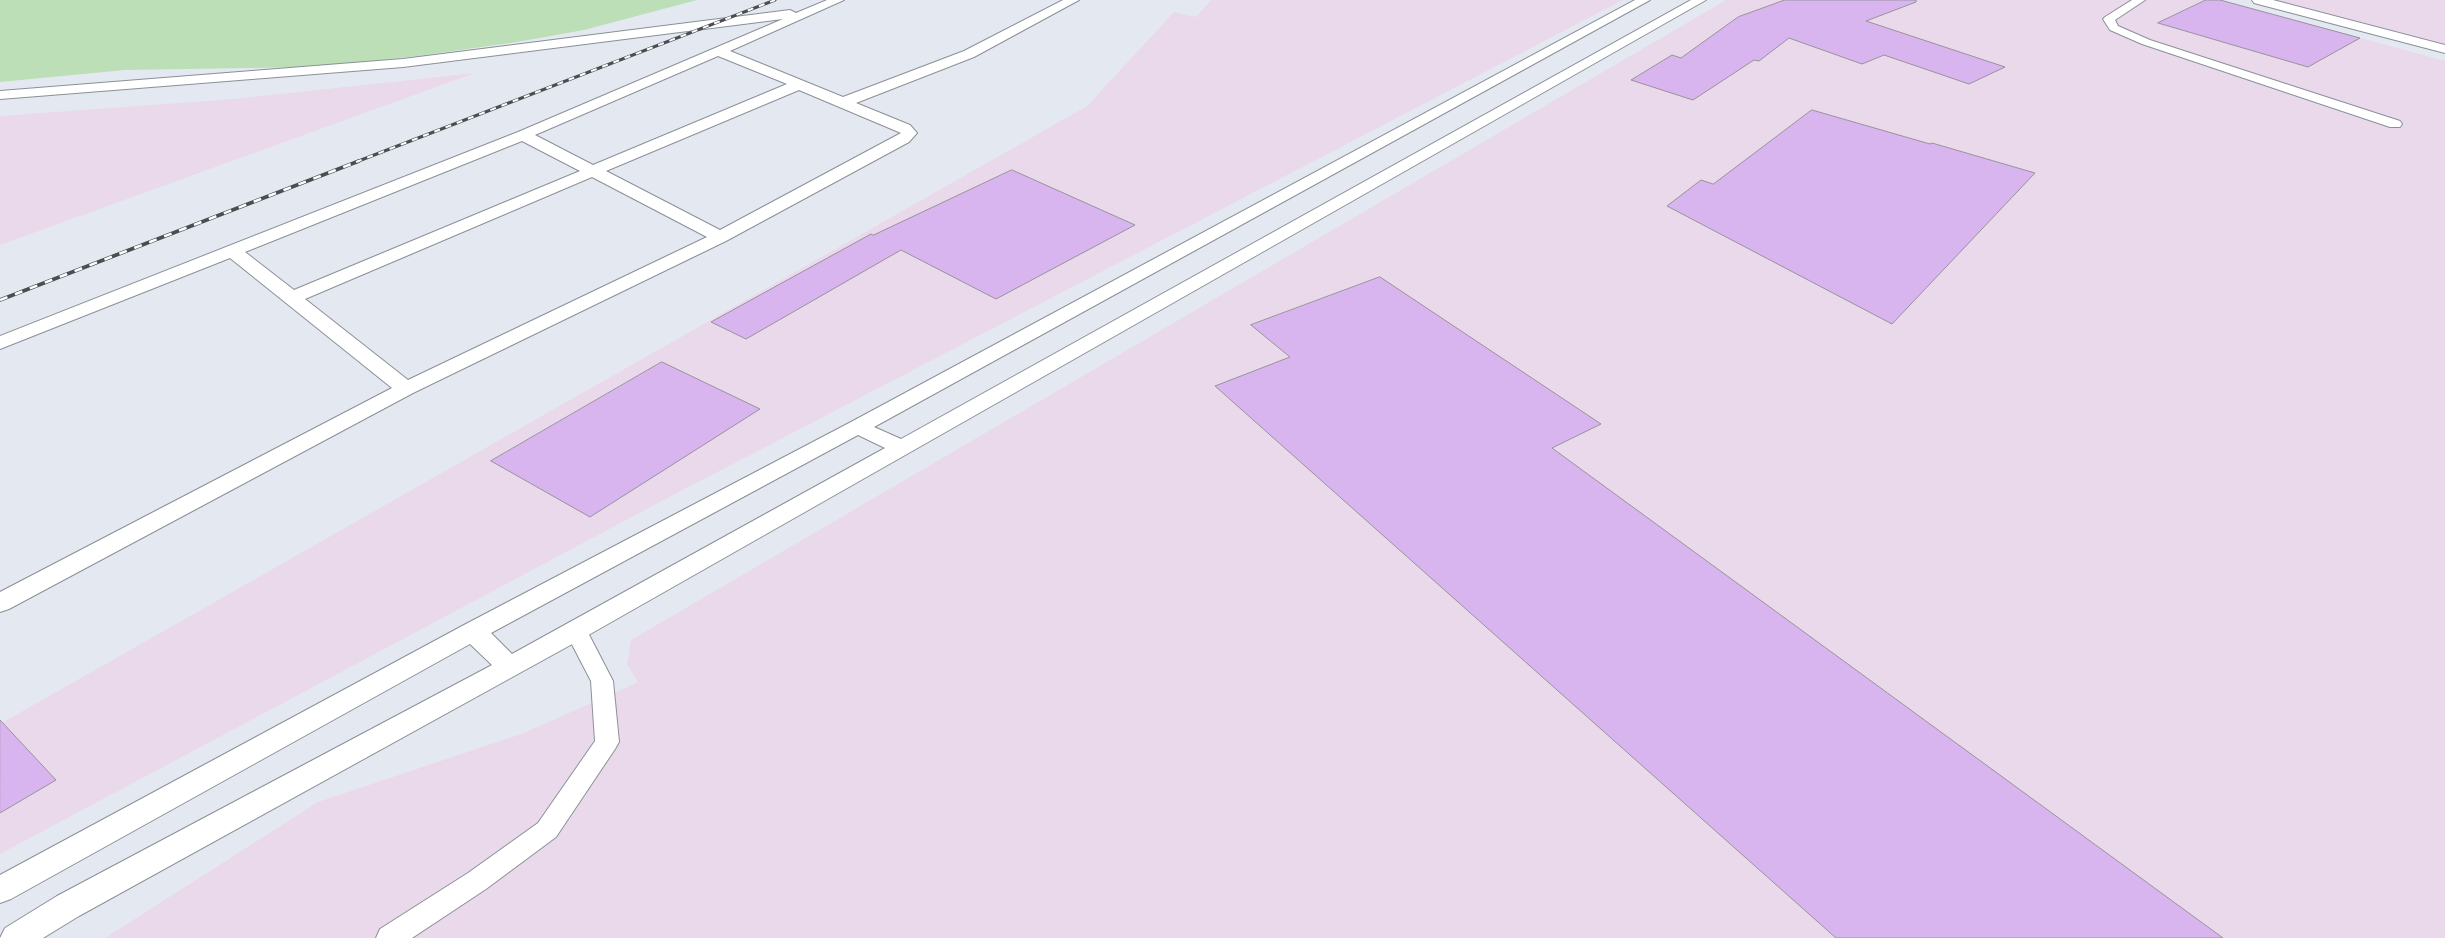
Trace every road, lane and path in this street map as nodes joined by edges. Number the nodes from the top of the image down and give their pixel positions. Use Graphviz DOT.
graph roads {
  1 [pos="838,0"];
  2 [pos="1073,0"];
  3 [pos="1644,0"];
  4 [pos="1700,0"];
  5 [pos="2140,0"];
  6 [pos="2258,0"];
  7 [pos="813,11"];
  8 [pos="2445,49"];
  9 [pos="720,52"];
  10 [pos="1563,60"];
  11 [pos="800,84"];
  12 [pos="0,96"];
  13 [pos="844,102"];
  14 [pos="2395,124"];
  15 [pos="523,135"];
  16 [pos="592,170"];
  17 [pos="1300,187"];
  18 [pos="1338,203"];
  19 [pos="1239,220"];
  20 [pos="1278,236"];
  21 [pos="720,237"];
  22 [pos="233,251"];
  23 [pos="291,298"];
  24 [pos="0,344"];
  25 [pos="406,389"];
  26 [pos="858,427"];
  27 [pos="902,448"];
  28 [pos="0,603"];
  29 [pos="473,631"];
  30 [pos="576,631"];
  31 [pos="510,667"];
  32 [pos="0,890"];
  33 [pos="16,938"];
  34 [pos="390,938"];
  1 -- 7 [label="street"];
  2 -- 13 [label="street"];
  3 -- 10 [label="street"];
  4 -- 10 [label="street"];
  5 -- 14 [label="lane"];
  6 -- 8 [label="street"];
  7 -- 9 [label="street"];
  7 -- 12 [label="street"];
  9 -- 11 [label="street"];
  9 -- 15 [label="street"];
  10 -- 17 [label="street"];
  10 -- 18 [label="street"];
  11 -- 13 [label="street"];
  11 -- 16 [label="street"];
  13 -- 21 [label="street"];
  15 -- 16 [label="street"];
  15 -- 22 [label="street"];
  16 -- 21 [label="street"];
  16 -- 23 [label="street"];
  17 -- 18 [label="street"];
  17 -- 19 [label="street"];
  18 -- 20 [label="street"];
  19 -- 20 [label="street"];
  19 -- 26 [label="street"];
  20 -- 27 [label="street"];
  21 -- 25 [label="street"];
  22 -- 23 [label="street"];
  22 -- 24 [label="street"];
  23 -- 25 [label="street"];
  25 -- 28 [label="street"];
  26 -- 27 [label="street"];
  26 -- 29 [label="street"];
  27 -- 30 [label="street"];
  29 -- 31 [label="street"];
  29 -- 32 [label="street"];
  30 -- 31 [label="street"];
  30 -- 34 [label="lane"];
  31 -- 33 [label="street"];
}
